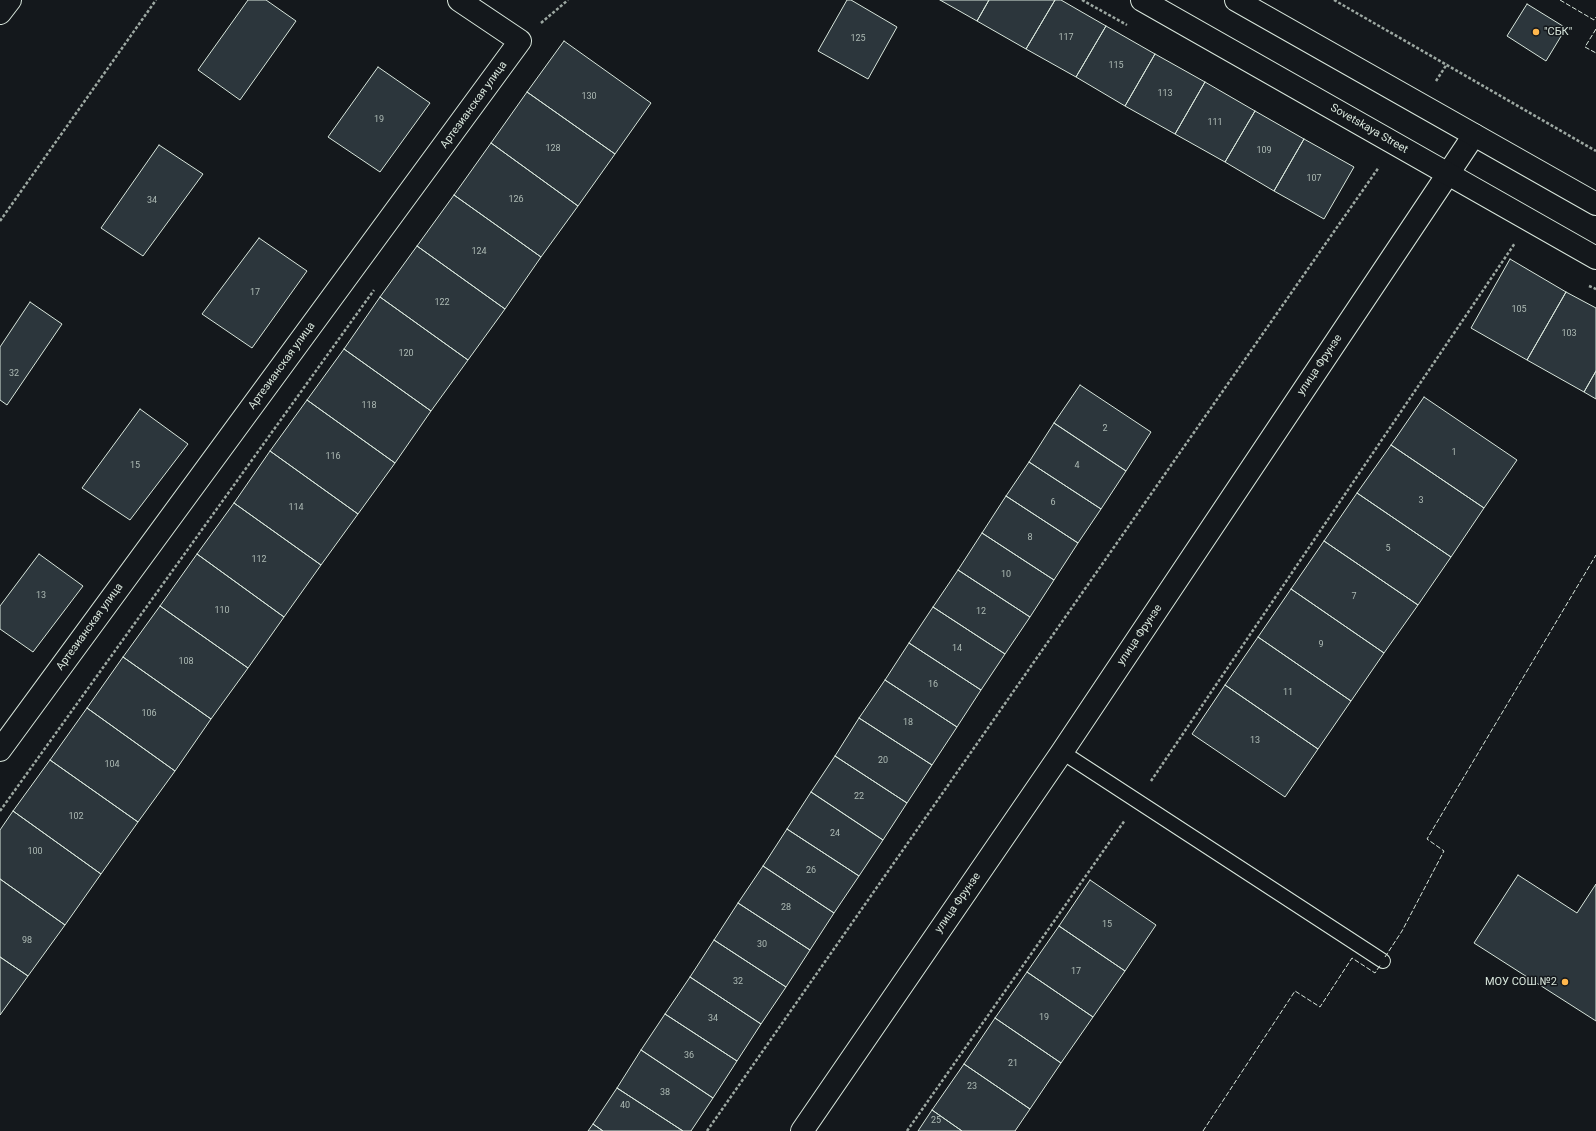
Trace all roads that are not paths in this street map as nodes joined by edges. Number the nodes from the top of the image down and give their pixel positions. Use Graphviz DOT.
graph roads {
  1 [pos="10,0"];
  2 [pos="459,0"];
  3 [pos="1142,0"];
  4 [pos="1236,0"];
  5 [pos="0,13"];
  6 [pos="1474,135"];
  7 [pos="1448,174"];
  8 [pos="1596,204"];
  9 [pos="1596,258"];
  10 [pos="0,750"];
  11 [pos="1062,752"];
  12 [pos="1383,961"];
  13 [pos="802,1131"];
  1 -- 5 [label="main road"];
  2 -- 10 [label="main road, Артезианская улица"];
  3 -- 7 [label="main road, Sovetskaya Street"];
  4 -- 6 [label="main road"];
  6 -- 7 [label="main road, улица Фрунзе"];
  6 -- 8 [label="main road"];
  7 -- 9 [label="main road, Sovetskaya Street"];
  7 -- 11 [label="main road, улица Фрунзе"];
  11 -- 12 [label="lane"];
  11 -- 13 [label="main road, улица Фрунзе"];
}
